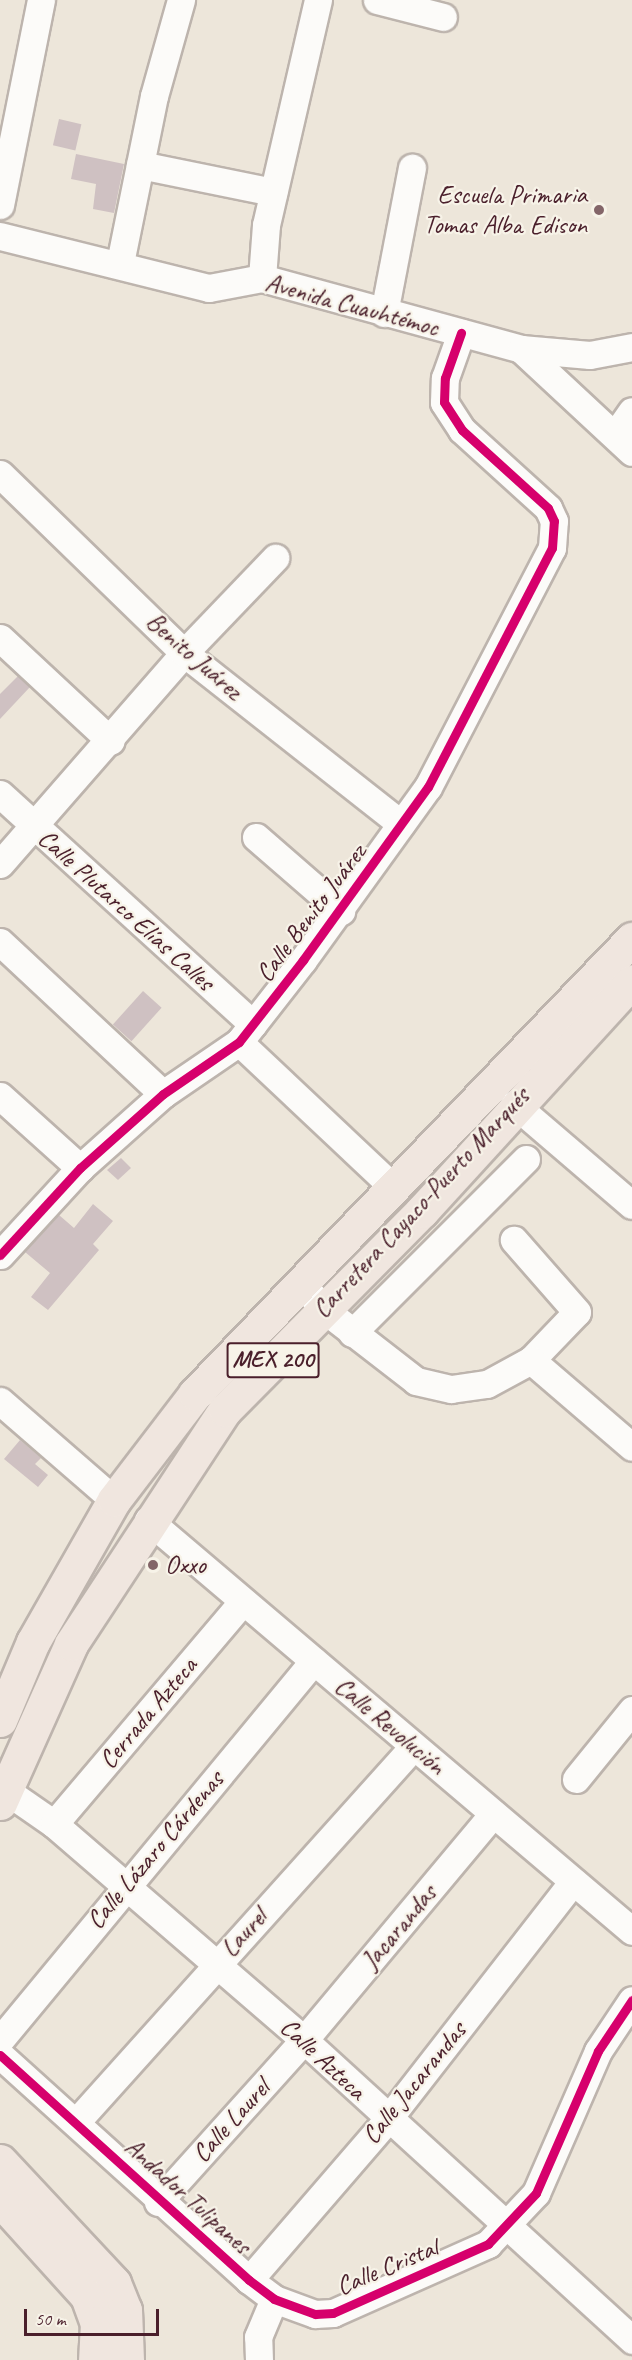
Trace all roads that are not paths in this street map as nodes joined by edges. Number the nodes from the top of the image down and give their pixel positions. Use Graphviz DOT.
graph roads {
  1 [pos="41,0"];
  2 [pos="181,0"];
  3 [pos="318,0"];
  4 [pos="377,0"];
  5 [pos="443,17"];
  6 [pos="140,165"];
  7 [pos="412,168"];
  8 [pos="273,192"];
  9 [pos="0,205"];
  10 [pos="0,236"];
  11 [pos="120,263"];
  12 [pos="262,278"];
  13 [pos="384,313"];
  14 [pos="461,333"];
  15 [pos="632,346"];
  16 [pos="521,349"];
  17 [pos="632,411"];
  18 [pos="623,444"];
  19 [pos="0,474"];
  20 [pos="275,558"];
  21 [pos="0,638"];
  22 [pos="184,653"];
  23 [pos="111,741"];
  24 [pos="0,794"];
  25 [pos="401,824"];
  26 [pos="34,828"];
  27 [pos="256,837"];
  28 [pos="0,864"];
  29 [pos="341,911"];
  30 [pos="632,939"];
  31 [pos="0,942"];
  32 [pos="632,981"];
  33 [pos="246,1033"];
  34 [pos="163,1094"];
  35 [pos="0,1096"];
  36 [pos="514,1104"];
  37 [pos="526,1159"];
  38 [pos="80,1168"];
  39 [pos="395,1189"];
  40 [pos="632,1205"];
  41 [pos="514,1240"];
  42 [pos="0,1254"];
  43 [pos="313,1296"];
  44 [pos="352,1333"];
  45 [pos="531,1360"];
  46 [pos="0,1401"];
  47 [pos="632,1447"];
  48 [pos="114,1500"];
  49 [pos="148,1520"];
  50 [pos="243,1601"];
  51 [pos="312,1661"];
  52 [pos="7,1683"];
  53 [pos="632,1710"];
  54 [pos="0,1720"];
  55 [pos="413,1747"];
  56 [pos="576,1779"];
  57 [pos="2,1797"];
  58 [pos="493,1814"];
  59 [pos="54,1824"];
  60 [pos="573,1881"];
  61 [pos="125,1886"];
  62 [pos="632,1931"];
  63 [pos="216,1964"];
  64 [pos="632,2000"];
  65 [pos="0,2040"];
  66 [pos="304,2040"];
  67 [pos="0,2055"];
  68 [pos="388,2119"];
  69 [pos="77,2121"];
  70 [pos="0,2161"];
  71 [pos="0,2200"];
  72 [pos="158,2202"];
  73 [pos="505,2225"];
  74 [pos="249,2280"];
  75 [pos="274,2299"];
  76 [pos="632,2340"];
  77 [pos="95,2360"];
  78 [pos="127,2360"];
  79 [pos="259,2360"];
  1 -- 9 [label="street"];
  2 -- 6 [label="street"];
  3 -- 8 [label="street"];
  4 -- 5 [label="street"];
  6 -- 8 [label="street"];
  6 -- 11 [label="street"];
  7 -- 13 [label="street"];
  8 -- 12 [label="street"];
  10 -- 11 [label="street, Avenida Cuauhtémoc"];
  11 -- 12 [label="street, Avenida Cuauhtémoc"];
  12 -- 13 [label="street, Avenida Cuauhtémoc"];
  13 -- 14 [label="street, Avenida Cuauhtémoc"];
  14 -- 16 [label="street, Avenida Cuauhtémoc"];
  14 -- 25 [label="street, Calle Benito Juárez"];
  15 -- 16 [label="street"];
  16 -- 18 [label="street, Avenida Cuauhtémoc"];
  17 -- 18 [label="street"];
  19 -- 22 [label="street, Benito Juárez"];
  20 -- 22 [label="street"];
  21 -- 23 [label="street"];
  22 -- 23 [label="street"];
  22 -- 25 [label="street, Benito Juárez"];
  23 -- 26 [label="street"];
  24 -- 26 [label="street, Calle Plutarco Elías Calles"];
  25 -- 29 [label="street, Calle Benito Juárez"];
  26 -- 28 [label="street"];
  26 -- 33 [label="street, Calle Plutarco Elías Calles"];
  27 -- 29 [label="street"];
  29 -- 33 [label="street, Calle Benito Juárez"];
  30 -- 39 [label="main road, Carretera Cayaco-Puerto Marqués / MEX 200"];
  31 -- 34 [label="street"];
  32 -- 36 [label="main road, Carretera Cayaco-Puerto Marqués / MEX 200"];
  33 -- 34 [label="street, Calle Benito Juárez"];
  33 -- 39 [label="street, Calle Plutarco Elías Calles"];
  34 -- 38 [label="street, Calle Benito Juárez"];
  35 -- 38 [label="street"];
  36 -- 40 [label="street"];
  36 -- 43 [label="main road, Carretera Cayaco-Puerto Marqués / MEX 200"];
  37 -- 44 [label="street"];
  38 -- 42 [label="street, Calle Benito Juárez"];
  39 -- 43 [label="main road, Carretera Cayaco-Puerto Marqués / MEX 200"];
  41 -- 45 [label="street"];
  43 -- 44 [label="street"];
  43 -- 48 [label="main road, Carretera Cayaco-Puerto Marqués / MEX 200"];
  43 -- 49 [label="main road, Carretera Cayaco-Puerto Marqués / MEX 200"];
  44 -- 45 [label="street"];
  45 -- 47 [label="street"];
  46 -- 48 [label="street"];
  48 -- 52 [label="main road, Carretera Cayaco-Puerto Marqués / MEX 200"];
  49 -- 50 [label="street, Calle Revolución"];
  49 -- 57 [label="main road, Carretera Cayaco-Puerto Marqués / MEX 200"];
  50 -- 51 [label="street, Calle Revolución"];
  50 -- 59 [label="street, Cerrada Azteca"];
  51 -- 55 [label="street, Calle Revolución"];
  51 -- 61 [label="street, Calle Lázaro Cárdenas"];
  52 -- 54 [label="main road, Carretera Cayaco-Puerto Marqués / MEX 200"];
  53 -- 56 [label="street"];
  55 -- 58 [label="street, Calle Revolución"];
  55 -- 63 [label="street, Laurel"];
  57 -- 59 [label="street, Calle Azteca"];
  58 -- 60 [label="street, Calle Revolución"];
  58 -- 66 [label="street, Jacarandas"];
  59 -- 61 [label="street, Calle Azteca"];
  60 -- 62 [label="street, Calle Revolución"];
  60 -- 68 [label="street, Calle Jacarandas"];
  61 -- 63 [label="street, Calle Azteca"];
  61 -- 65 [label="street, Calle Lázaro Cárdenas"];
  63 -- 66 [label="street, Calle Azteca"];
  63 -- 69 [label="street, Laurel"];
  64 -- 73 [label="street, Calle Cristal"];
  66 -- 68 [label="street, Calle Azteca"];
  66 -- 72 [label="street, Calle Laurel"];
  67 -- 69 [label="street, Andador Tulipanes"];
  68 -- 73 [label="street, Calle Azteca"];
  68 -- 74 [label="street, Calle Jacarandas"];
  69 -- 72 [label="street, Andador Tulipanes"];
  70 -- 78 [label="main road"];
  71 -- 77 [label="main road"];
  72 -- 74 [label="street, Andador Tulipanes"];
  73 -- 75 [label="street, Calle Cristal"];
  73 -- 76 [label="street, Calle Azteca"];
  74 -- 75 [label="street, Andador Tulipanes"];
  75 -- 79 [label="street"];
}
